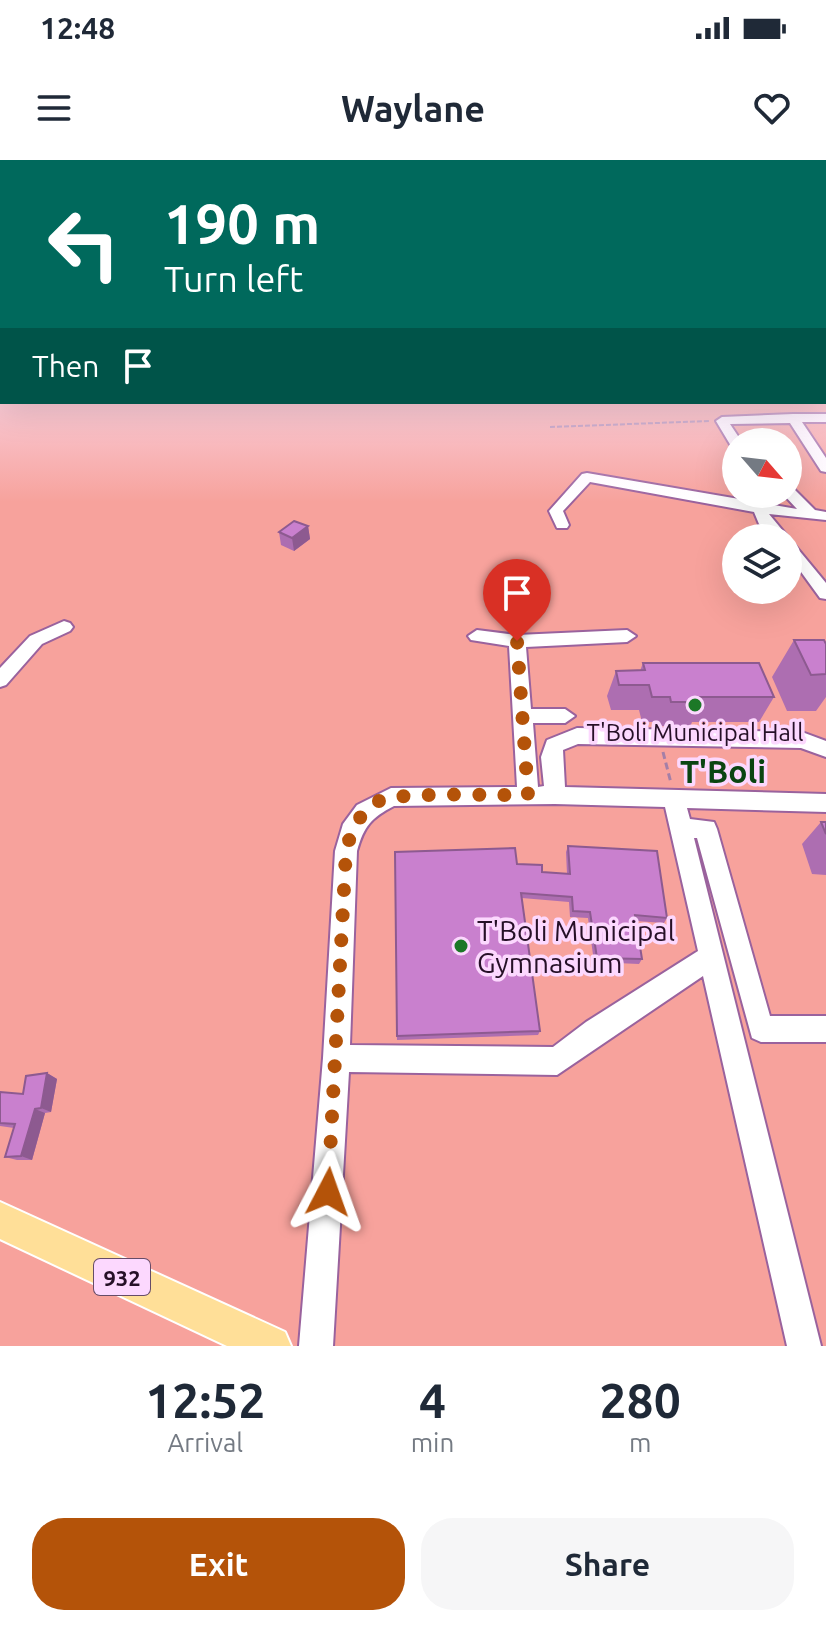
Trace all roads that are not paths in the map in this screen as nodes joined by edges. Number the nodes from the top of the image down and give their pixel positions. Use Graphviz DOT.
graph roads {
  1 [pos="750,404"];
  2 [pos="788,404"];
  3 [pos="795,418"];
  4 [pos="826,418"];
  5 [pos="759,419"];
  6 [pos="726,428"];
  7 [pos="826,468"];
  8 [pos="802,503"];
  9 [pos="760,509"];
  10 [pos="818,516"];
  11 [pos="767,524"];
  12 [pos="562,525"];
  13 [pos="802,562"];
  14 [pos="826,594"];
  15 [pos="64,627"];
  16 [pos="477,636"];
  17 [pos="627,636"];
  18 [pos="517,641"];
  19 [pos="0,680"];
  20 [pos="522,716"];
  21 [pos="565,716"];
  22 [pos="826,749"];
  23 [pos="528,795"];
  24 [pos="555,795"];
  25 [pos="674,799"];
  26 [pos="826,803"];
  27 [pos="681,828"];
  28 [pos="712,956"];
  29 [pos="826,1029"];
  30 [pos="336,1058"];
  31 [pos="0,1220"];
  32 [pos="271,1346"];
  33 [pos="316,1346"];
  34 [pos="804,1346"];
  1 -- 5 [label="street"];
  2 -- 3 [label="street"];
  3 -- 4 [label="street"];
  3 -- 5 [label="street"];
  3 -- 7 [label="street"];
  5 -- 6 [label="street"];
  8 -- 10 [label="street"];
  9 -- 10 [label="street"];
  9 -- 11 [label="street"];
  9 -- 12 [label="street"];
  13 -- 14 [label="street"];
  15 -- 19 [label="street"];
  16 -- 18 [label="street"];
  17 -- 18 [label="street"];
  18 -- 20 [label="street"];
  20 -- 21 [label="street"];
  20 -- 23 [label="street"];
  22 -- 24 [label="street"];
  23 -- 24 [label="street"];
  23 -- 30 [label="street"];
  24 -- 25 [label="street"];
  25 -- 26 [label="street"];
  25 -- 27 [label="street"];
  27 -- 28 [label="street"];
  27 -- 29 [label="street"];
  28 -- 30 [label="street"];
  28 -- 34 [label="street"];
  30 -- 33 [label="street"];
  31 -- 32 [label="main road, 932"];
}
